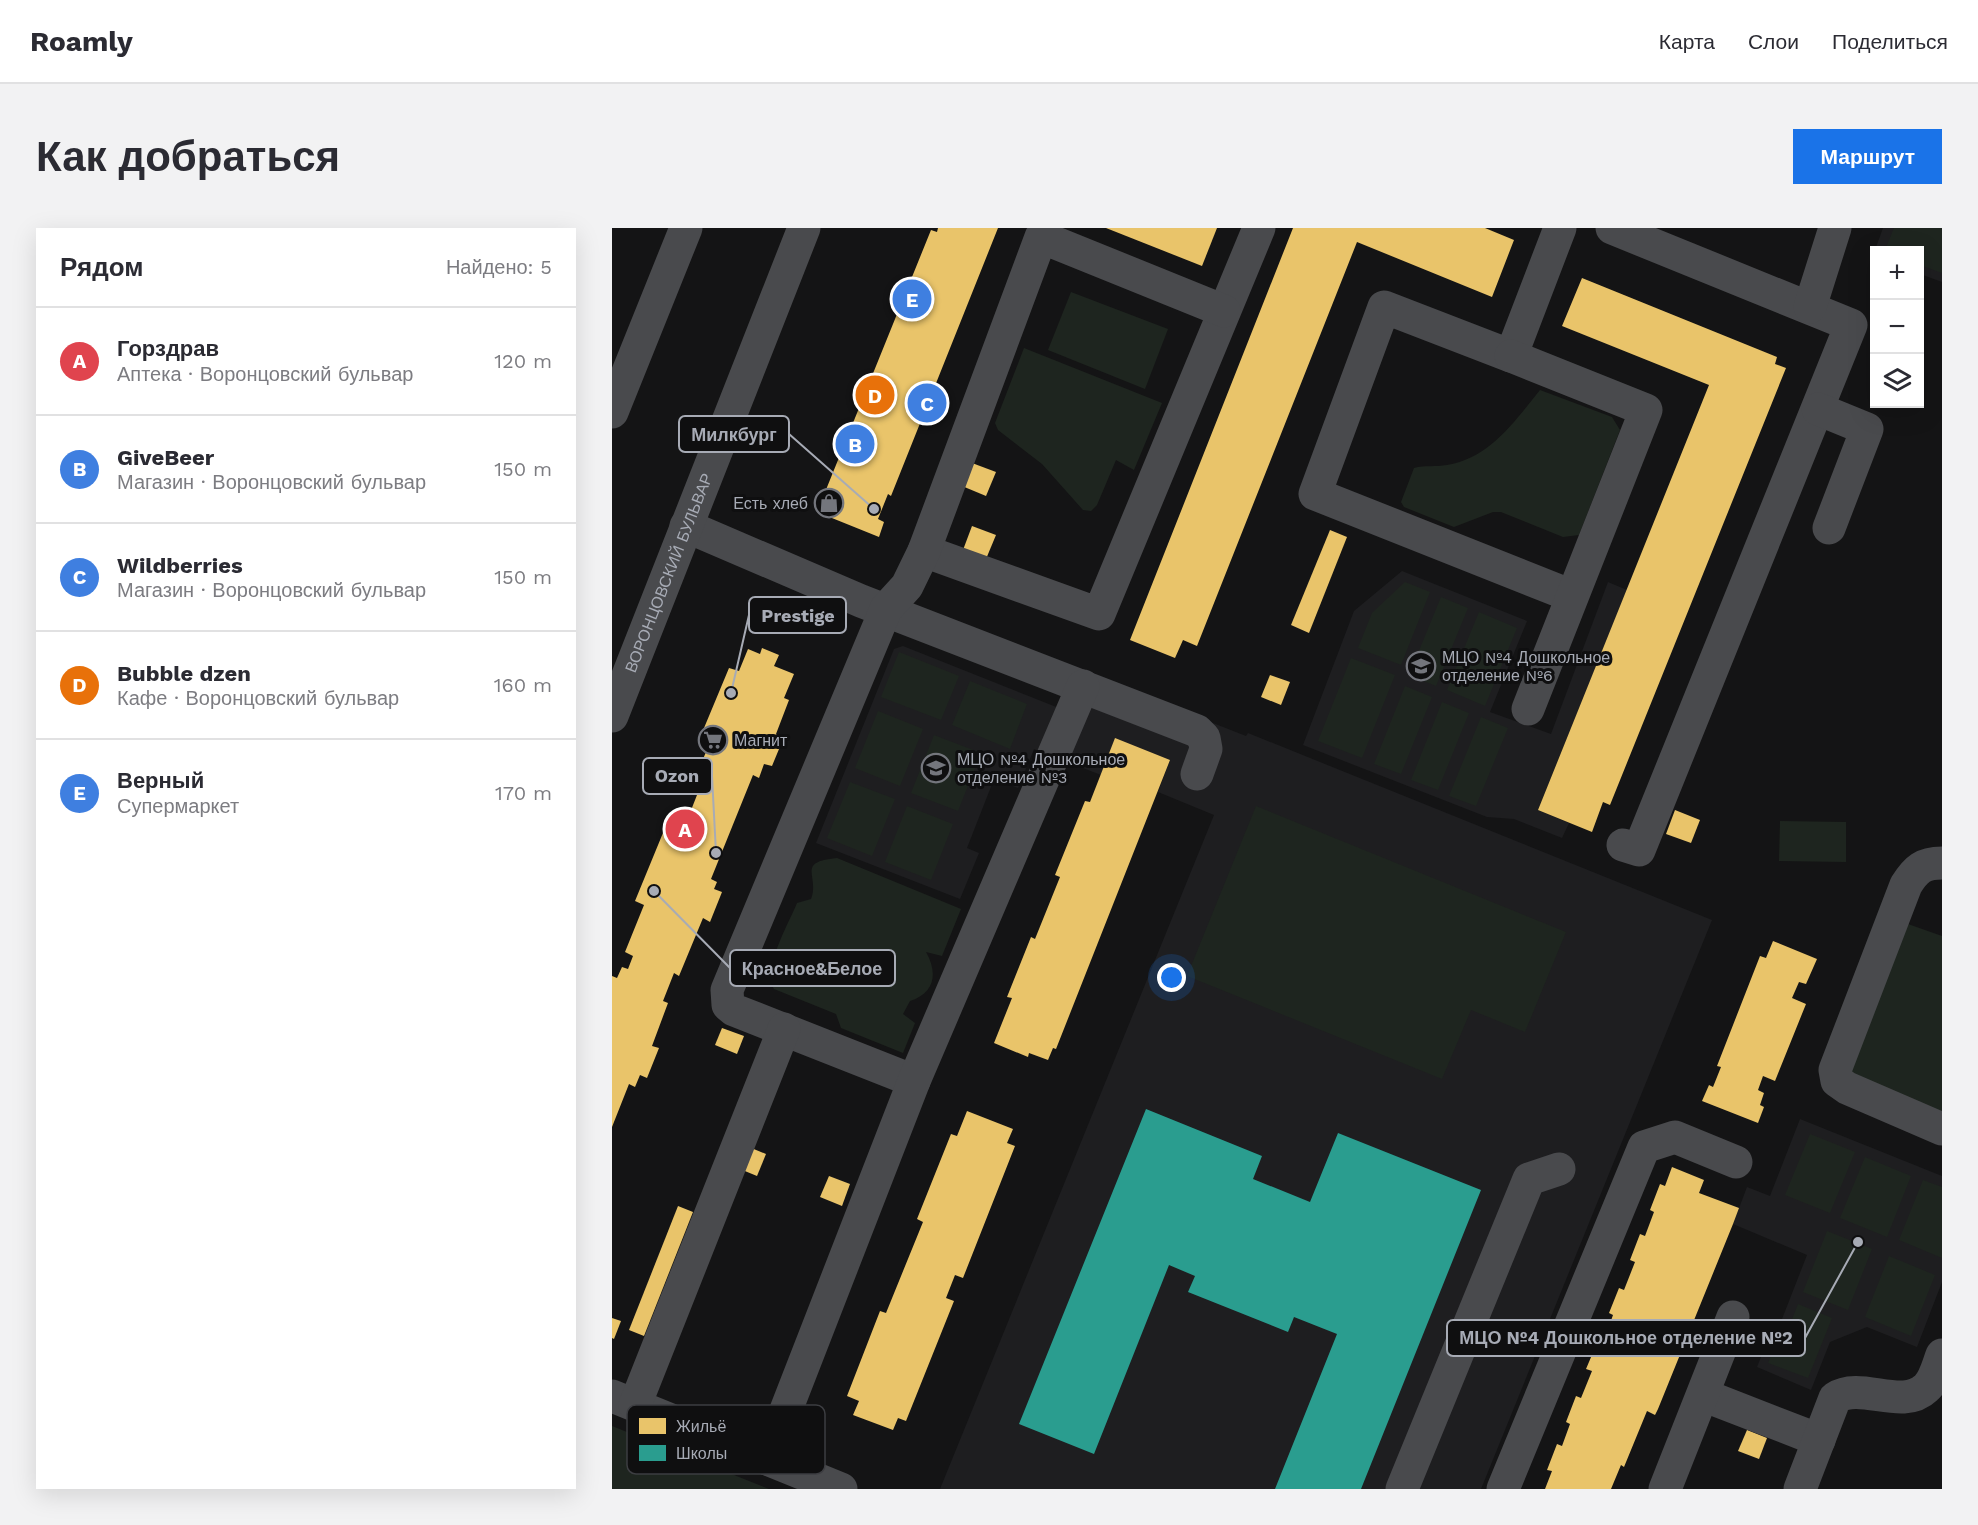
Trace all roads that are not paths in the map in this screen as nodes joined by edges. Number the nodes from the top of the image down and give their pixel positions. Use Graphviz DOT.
graph roads {
  1 [pos="686,228"];
  2 [pos="804,228"];
  3 [pos="1259,228"];
  4 [pos="1560,228"];
  5 [pos="1612,228"];
  6 [pos="1835,228"];
  7 [pos="1663,238"];
  8 [pos="1810,308"];
  9 [pos="1224,311"];
  10 [pos="1511,356"];
  11 [pos="1818,409"];
  12 [pos="612,412"];
  13 [pos="686,526"];
  14 [pos="1829,528"];
  15 [pos="924,551"];
  16 [pos="1572,596"];
  17 [pos="886,609"];
  18 [pos="1083,686"];
  19 [pos="1528,709"];
  20 [pos="612,716"];
  21 [pos="1197,774"];
  22 [pos="1623,845"];
  23 [pos="1942,863"];
  24 [pos="784,1029"];
  25 [pos="914,1081"];
  26 [pos="1942,1129"];
  27 [pos="1736,1162"];
  28 [pos="1559,1170"];
  29 [pos="1733,1317"];
  30 [pos="1942,1354"];
  31 [pos="1703,1395"];
  32 [pos="624,1401"];
  33 [pos="788,1405"];
  34 [pos="1819,1440"];
  35 [pos="804,1474"];
  36 [pos="841,1489"];
  37 [pos="1402,1489"];
  38 [pos="1503,1489"];
  39 [pos="1665,1489"];
  40 [pos="1800,1489"];
  1 -- 12 [label="street"];
  2 -- 13 [label="street, ВОРОНЦОВСКИЙ БУЛЬВАР"];
  3 -- 9 [label="street"];
  4 -- 10 [label="street"];
  5 -- 7 [label="street"];
  6 -- 8 [label="street"];
  7 -- 8 [label="street"];
  8 -- 11 [label="street"];
  9 -- 15 [label="street"];
  9 -- 15 [label="street"];
  10 -- 16 [label="street"];
  10 -- 16 [label="street"];
  11 -- 14 [label="street"];
  11 -- 22 [label="street"];
  13 -- 17 [label="street"];
  13 -- 20 [label="street, ВОРОНЦОВСКИЙ БУЛЬВАР"];
  15 -- 17 [label="street"];
  16 -- 19 [label="street"];
  17 -- 18 [label="street"];
  17 -- 24 [label="street"];
  18 -- 21 [label="street"];
  18 -- 25 [label="street"];
  23 -- 26 [label="street"];
  24 -- 25 [label="street"];
  24 -- 32 [label="street"];
  25 -- 33 [label="street"];
  27 -- 38 [label="street"];
  28 -- 37 [label="street"];
  29 -- 31 [label="street"];
  30 -- 34 [label="street"];
  31 -- 34 [label="street"];
  31 -- 39 [label="street"];
  34 -- 40 [label="street"];
  35 -- 36 [label="street"];
}
